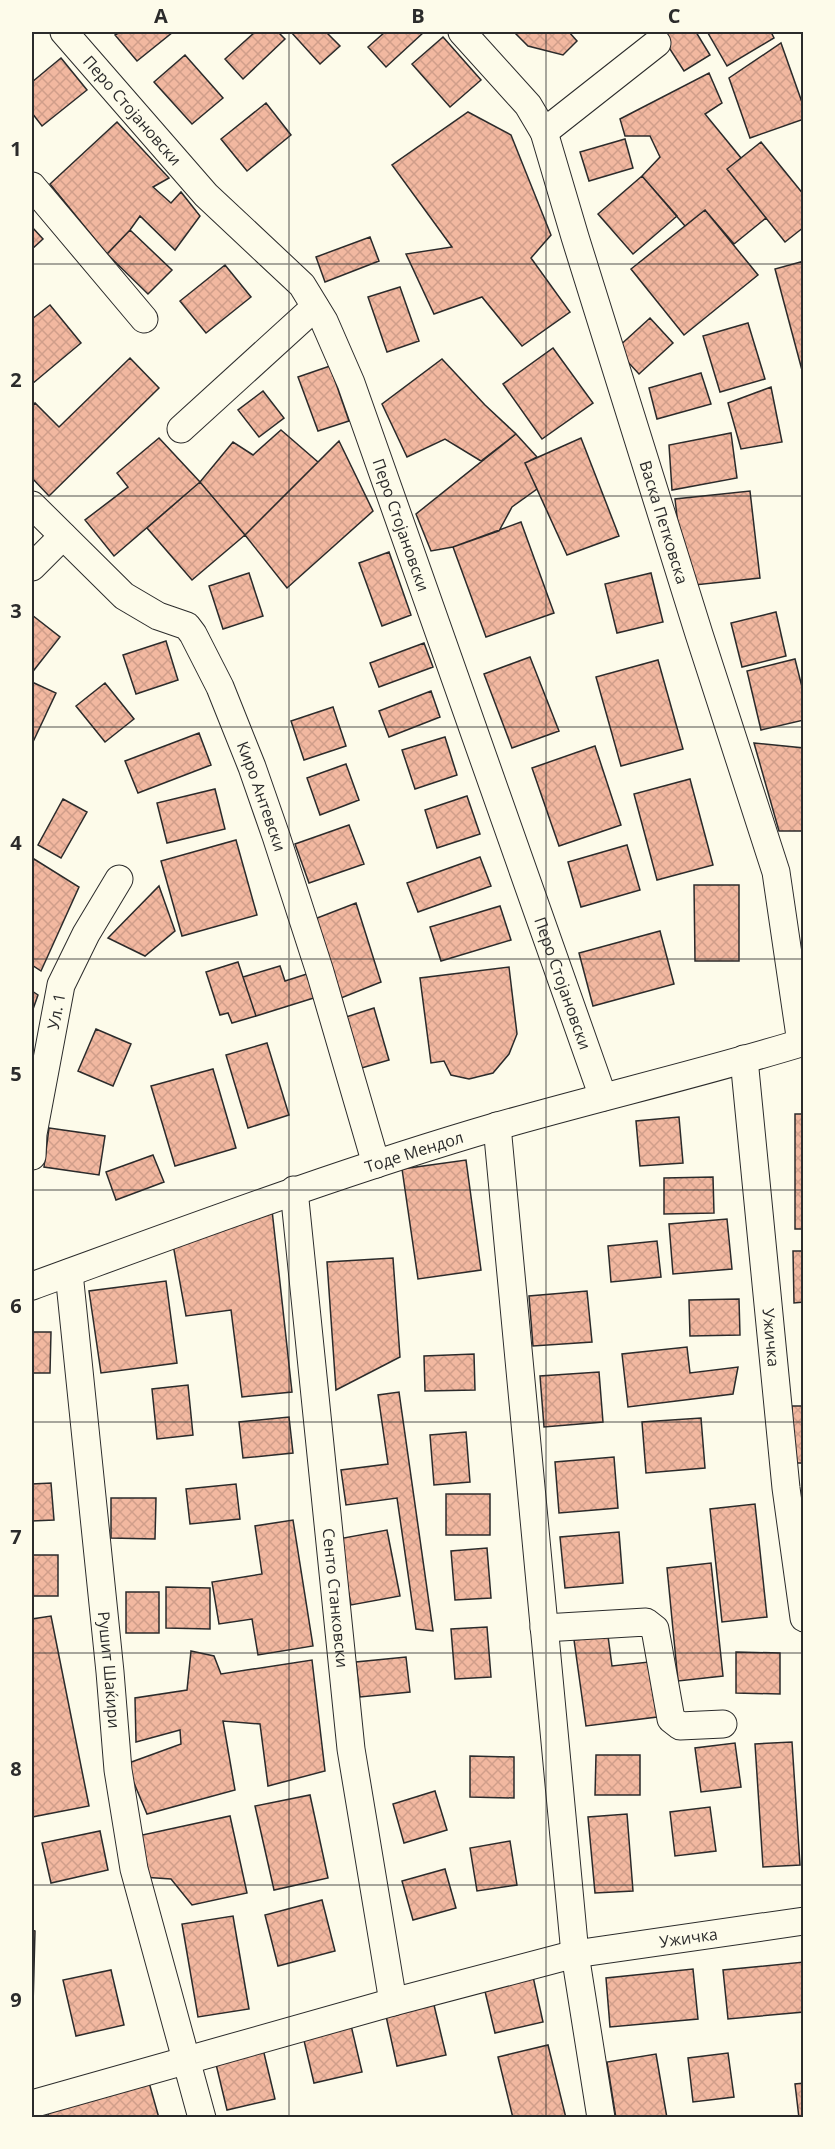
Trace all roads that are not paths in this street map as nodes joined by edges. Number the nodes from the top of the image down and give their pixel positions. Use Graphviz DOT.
graph roads {
  1 [pos="64,32"];
  2 [pos="462,32"];
  3 [pos="657,43"];
  4 [pos="544,132"];
  5 [pos="32,186"];
  6 [pos="315,307"];
  7 [pos="144,319"];
  8 [pos="181,429"];
  9 [pos="32,505"];
  10 [pos="63,536"];
  11 [pos="32,567"];
  12 [pos="119,879"];
  13 [pos="802,1042"];
  14 [pos="744,1059"];
  15 [pos="603,1097"];
  16 [pos="497,1126"];
  17 [pos="32,1156"];
  18 [pos="376,1164"];
  19 [pos="294,1190"];
  20 [pos="69,1273"];
  21 [pos="32,1287"];
  22 [pos="804,1618"];
  23 [pos="544,1628"];
  24 [pos="723,1724"];
  25 [pos="804,1921"];
  26 [pos="575,1954"];
  27 [pos="393,2002"];
  28 [pos="186,2061"];
  29 [pos="32,2104"];
  30 [pos="202,2118"];
  31 [pos="601,2118"];
  1 -- 6 [label="street, Перо Стојановски"];
  2 -- 4 [label="street, Васка Петковска"];
  3 -- 4 [label="street"];
  4 -- 13 [label="street, Васка Петковска"];
  5 -- 7 [label="street"];
  6 -- 8 [label="street"];
  6 -- 15 [label="street, Перо Стојановски"];
  9 -- 10 [label="street, Киро Антевски"];
  10 -- 11 [label="street"];
  10 -- 18 [label="street, Киро Антевски"];
  12 -- 17 [label="street, Ул. 1"];
  13 -- 14 [label="street, Тоде Мендол"];
  14 -- 15 [label="street, Тоде Мендол"];
  14 -- 22 [label="street, Ужичка"];
  15 -- 16 [label="street, Тоде Мендол"];
  16 -- 18 [label="street, Тоде Мендол"];
  16 -- 23 [label="street"];
  18 -- 19 [label="street, Тоде Мендол"];
  19 -- 20 [label="street, Тоде Мендол"];
  19 -- 27 [label="street, Сенто Станковски"];
  20 -- 21 [label="street, Тоде Мендол"];
  20 -- 28 [label="street, Рушит Шаќири"];
  23 -- 24 [label="street"];
  23 -- 26 [label="street"];
  25 -- 26 [label="street, Ужичка"];
  26 -- 27 [label="street, Ужичка"];
  26 -- 31 [label="street"];
  27 -- 28 [label="street, Ужичка"];
  28 -- 29 [label="street, Ужичка"];
  28 -- 30 [label="street, Рушит Шаќири"];
}
